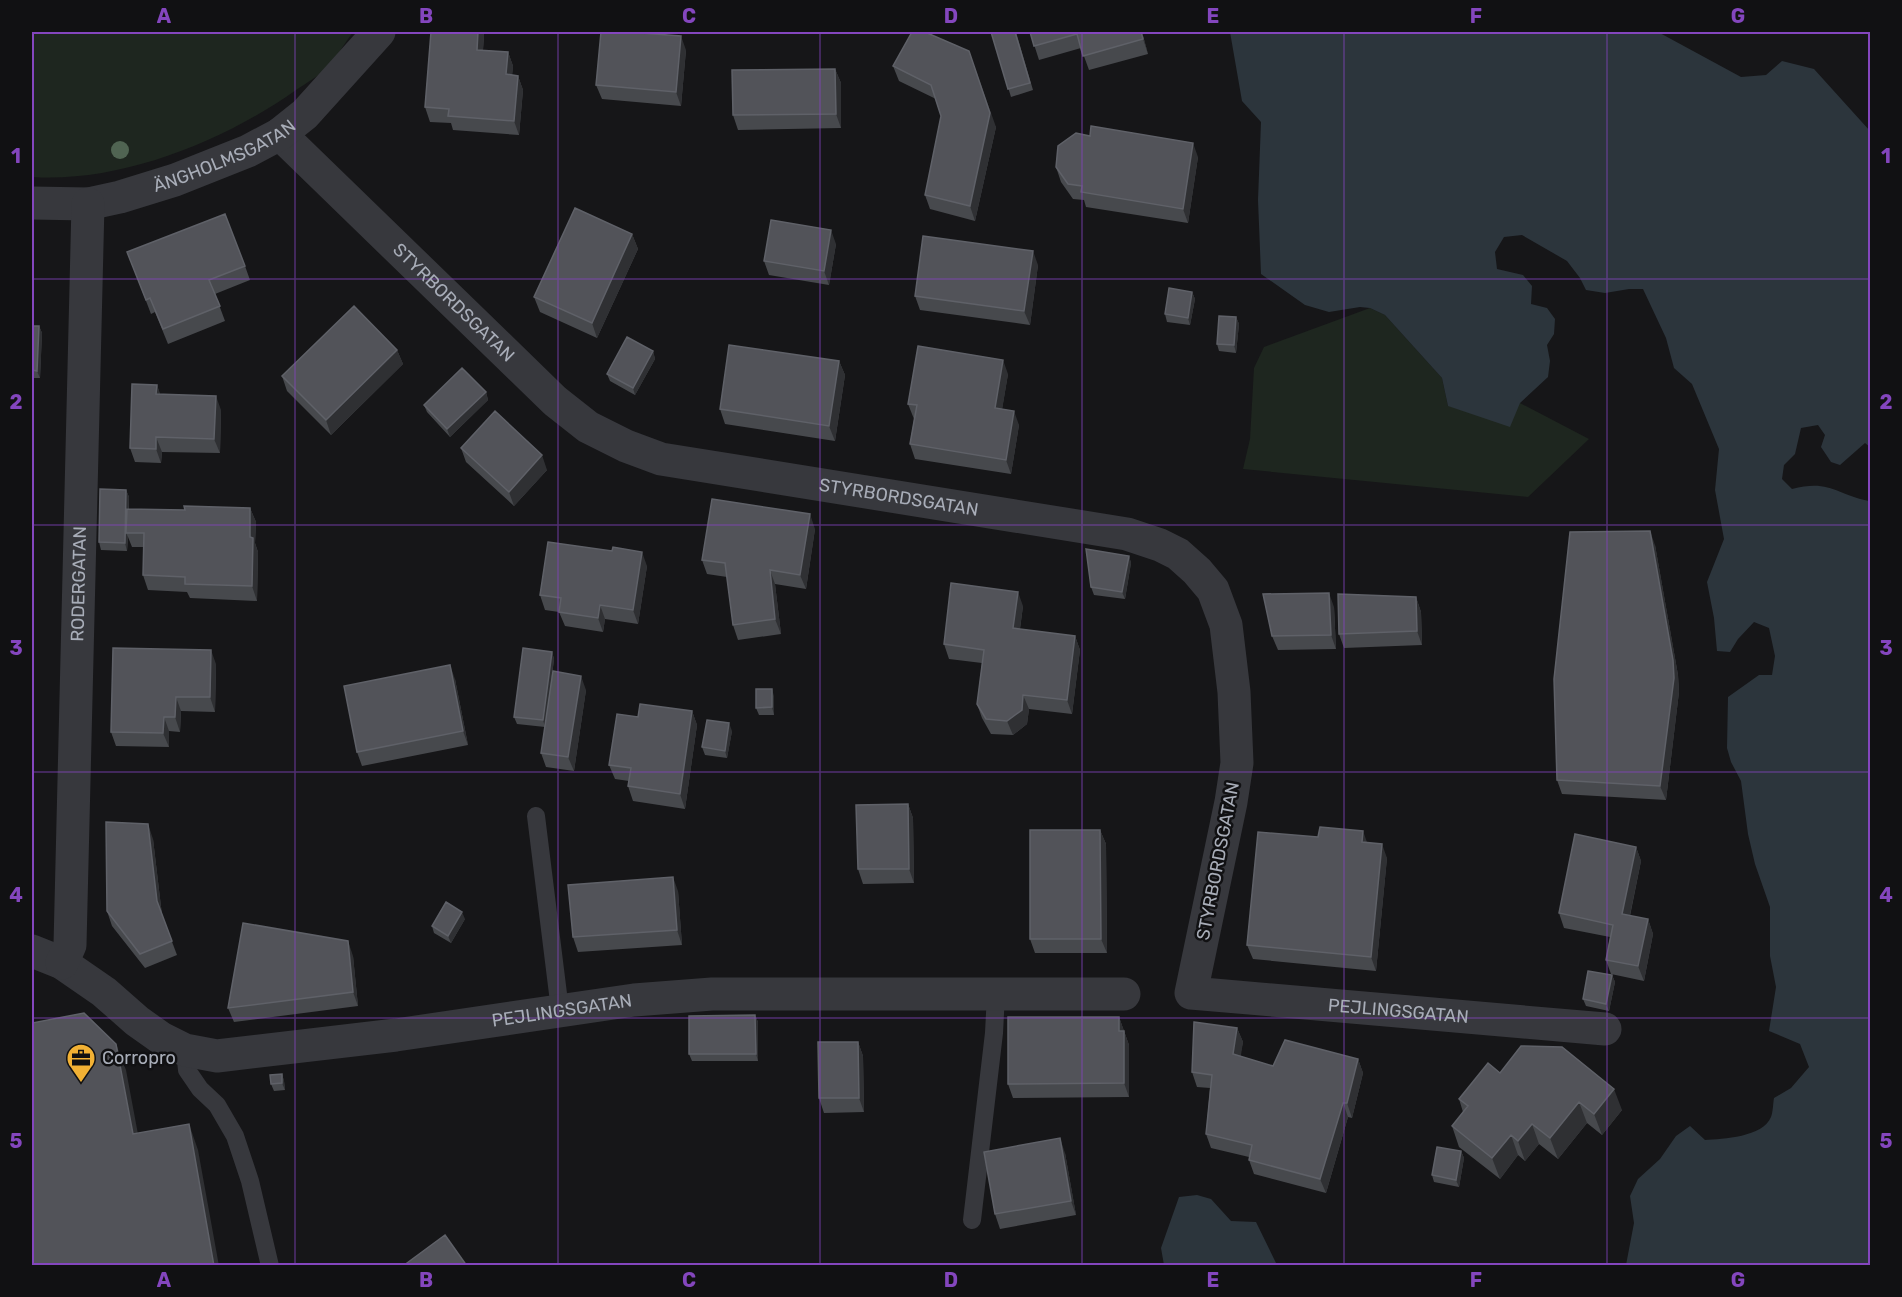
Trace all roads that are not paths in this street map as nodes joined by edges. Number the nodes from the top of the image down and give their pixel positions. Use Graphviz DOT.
graph roads {
  1 [pos="379,32"];
  2 [pos="280,134"];
  3 [pos="32,203"];
  4 [pos="88,204"];
  5 [pos="536,816"];
  6 [pos="32,951"];
  7 [pos="62,963"];
  8 [pos="1191,993"];
  9 [pos="996,994"];
  10 [pos="1124,994"];
  11 [pos="561,1010"];
  12 [pos="1605,1029"];
  13 [pos="185,1050"];
  14 [pos="972,1220"];
  15 [pos="270,1266"];
  1 -- 2 [label="street, ÄNGHOLMSGATAN"];
  2 -- 4 [label="street, ÄNGHOLMSGATAN"];
  2 -- 8 [label="street, STYRBORDSGATAN"];
  3 -- 4 [label="street, ÄNGHOLMSGATAN"];
  4 -- 7 [label="street, RODERGATAN"];
  5 -- 11 [label="lane"];
  6 -- 7 [label="street, PEJLINGSGATAN"];
  7 -- 13 [label="street, PEJLINGSGATAN"];
  8 -- 12 [label="street, PEJLINGSGATAN"];
  9 -- 10 [label="street, PEJLINGSGATAN"];
  9 -- 11 [label="street, PEJLINGSGATAN"];
  9 -- 14 [label="lane"];
  11 -- 13 [label="street, PEJLINGSGATAN"];
  13 -- 15 [label="lane"];
}
